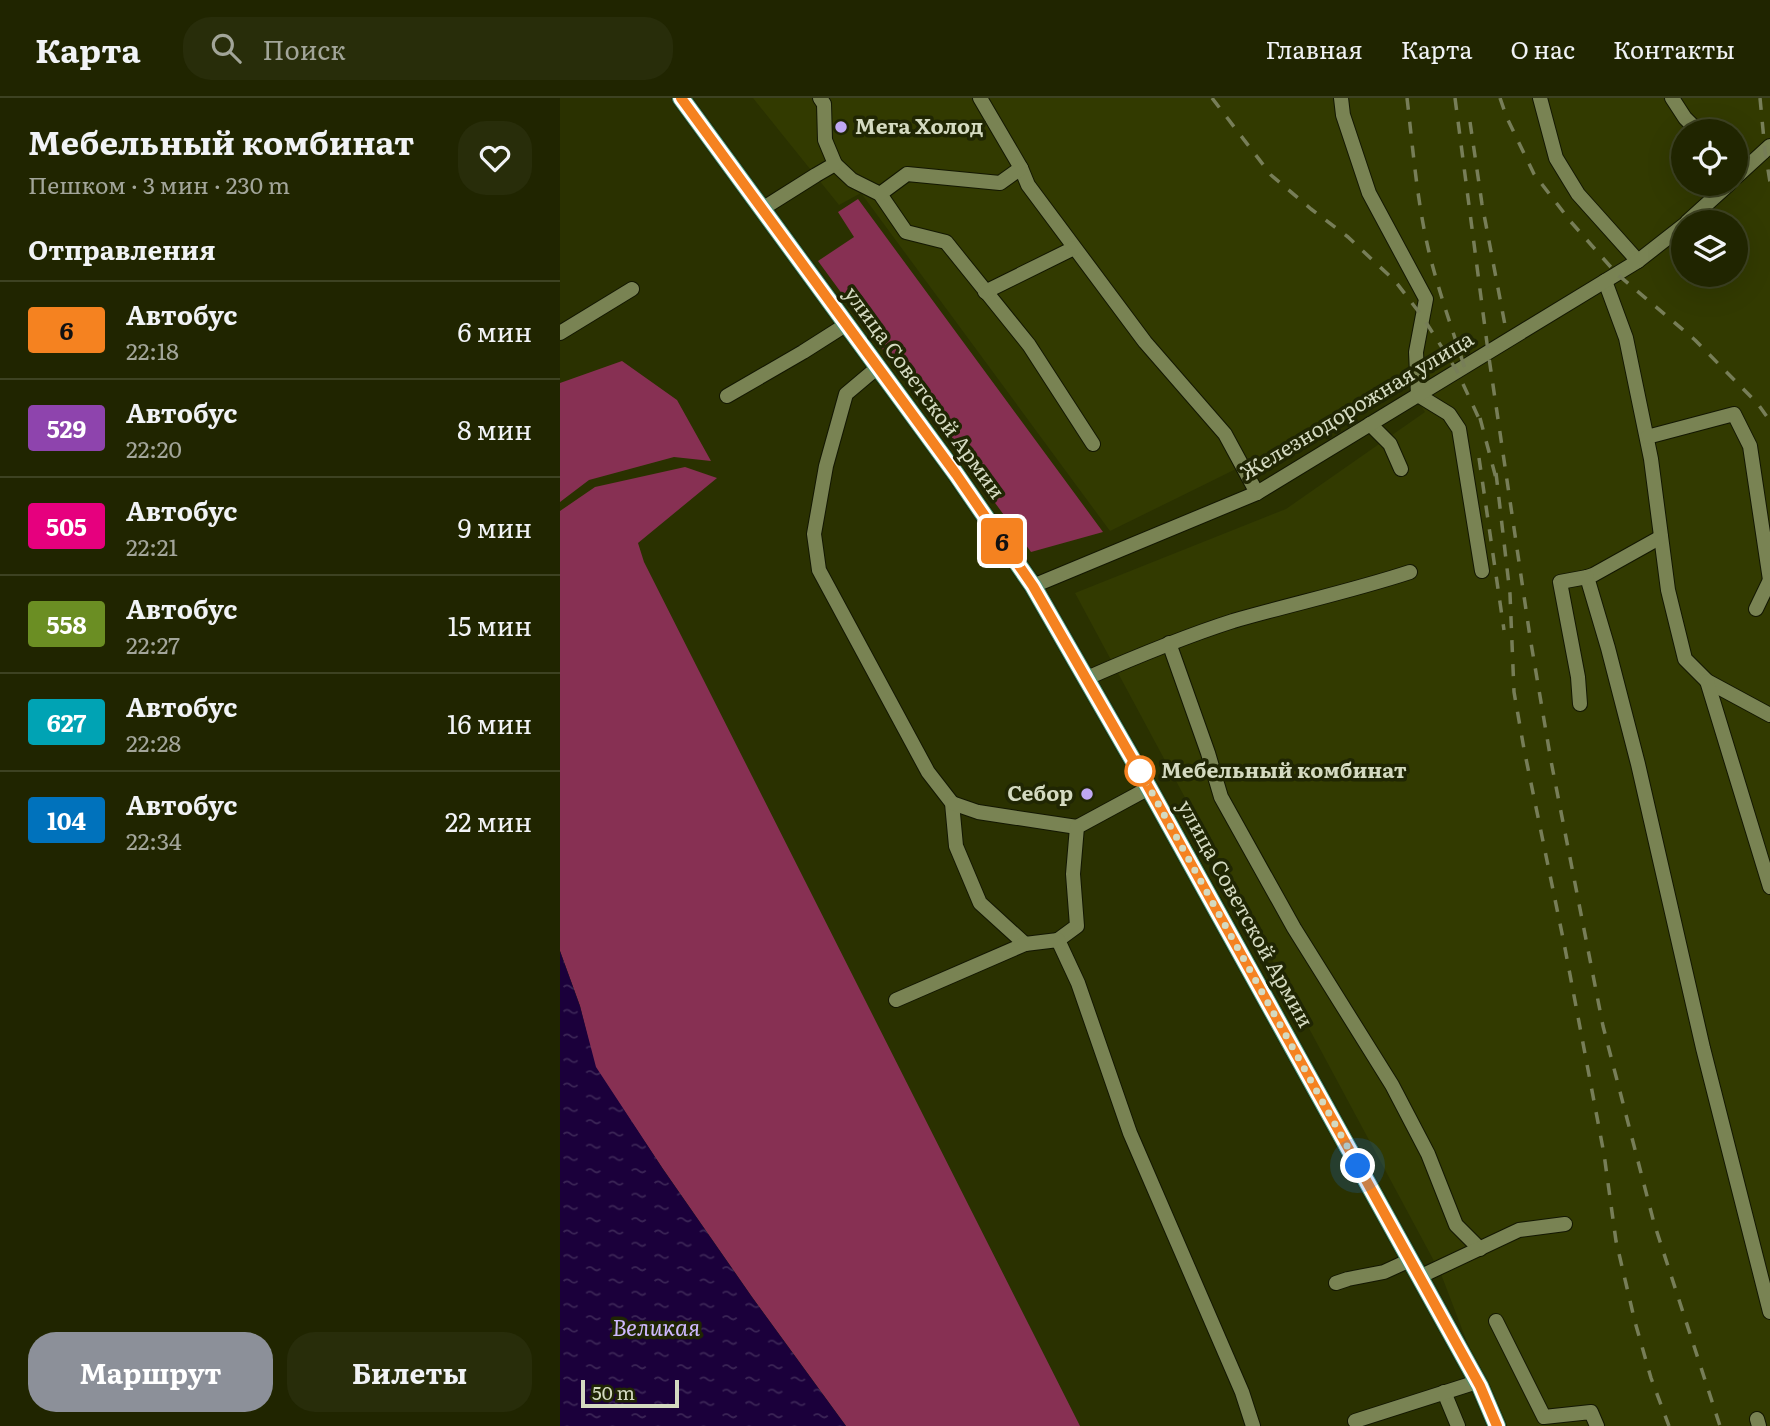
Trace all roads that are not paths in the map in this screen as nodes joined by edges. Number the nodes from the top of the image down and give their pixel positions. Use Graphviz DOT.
graph roads {
  1 [pos="681,98"];
  2 [pos="820,98"];
  3 [pos="979,98"];
  4 [pos="1340,98"];
  5 [pos="1540,98"];
  6 [pos="1672,98"];
  7 [pos="1686,119"];
  8 [pos="1770,146"];
  9 [pos="835,164"];
  10 [pos="1748,166"];
  11 [pos="1021,168"];
  12 [pos="880,194"];
  13 [pos="1716,196"];
  14 [pos="762,209"];
  15 [pos="1700,210"];
  16 [pos="1671,235"];
  17 [pos="1074,248"];
  18 [pos="1638,261"];
  19 [pos="1605,282"];
  20 [pos="632,289"];
  21 [pos="985,292"];
  22 [pos="847,324"];
  23 [pos="560,333"];
  24 [pos="878,367"];
  25 [pos="1419,395"];
  26 [pos="727,396"];
  27 [pos="1370,425"];
  28 [pos="1647,437"];
  29 [pos="1093,444"];
  30 [pos="1401,470"];
  31 [pos="1257,493"];
  32 [pos="1661,537"];
  33 [pos="1482,570"];
  34 [pos="1410,572"];
  35 [pos="1587,577"];
  36 [pos="1770,580"];
  37 [pos="1033,586"];
  38 [pos="1756,610"];
  39 [pos="1168,643"];
  40 [pos="1087,678"];
  41 [pos="1707,681"];
  42 [pos="1580,704"];
  43 [pos="1770,715"];
  44 [pos="1149,788"];
  45 [pos="952,803"];
  46 [pos="1077,827"];
  47 [pos="1770,887"];
  48 [pos="1058,940"];
  49 [pos="1025,944"];
  50 [pos="896,1000"];
  51 [pos="1565,1224"];
  52 [pos="1480,1249"];
  53 [pos="1410,1260"];
  54 [pos="1419,1277"];
  55 [pos="1336,1283"];
  56 [pos="1770,1312"];
  57 [pos="1496,1321"];
  58 [pos="1477,1382"];
  59 [pos="1444,1392"];
  60 [pos="1355,1421"];
  61 [pos="1253,1426"];
  62 [pos="1458,1426"];
  63 [pos="1497,1426"];
  64 [pos="1597,1426"];
  1 -- 14 [label="main road, улица Советской Армии"];
  2 -- 9 [label="street"];
  3 -- 11 [label="street"];
  4 -- 25 [label="street"];
  5 -- 18 [label="street"];
  6 -- 7 [label="street"];
  8 -- 10 [label="street"];
  9 -- 12 [label="street"];
  9 -- 14 [label="street"];
  11 -- 12 [label="street"];
  11 -- 17 [label="street"];
  12 -- 21 [label="street"];
  13 -- 15 [label="street, Железнодорожная улица"];
  14 -- 22 [label="main road, улица Советской Армии"];
  16 -- 18 [label="street, Железнодорожная улица"];
  17 -- 21 [label="street"];
  17 -- 31 [label="street"];
  18 -- 19 [label="street, Железнодорожная улица"];
  19 -- 25 [label="street, Железнодорожная улица"];
  19 -- 28 [label="street"];
  20 -- 23 [label="street"];
  21 -- 29 [label="street"];
  22 -- 24 [label="main road, улица Советской Армии"];
  22 -- 26 [label="street"];
  24 -- 37 [label="main road, улица Советской Армии"];
  24 -- 45 [label="street"];
  25 -- 27 [label="street, Железнодорожная улица"];
  25 -- 33 [label="street"];
  27 -- 30 [label="street"];
  27 -- 31 [label="street, Железнодорожная улица"];
  28 -- 32 [label="street"];
  28 -- 36 [label="street"];
  31 -- 37 [label="street, Железнодорожная улица"];
  32 -- 35 [label="street"];
  32 -- 41 [label="street"];
  34 -- 39 [label="street"];
  35 -- 42 [label="street"];
  35 -- 56 [label="street"];
  36 -- 38 [label="street"];
  37 -- 40 [label="main road, улица Советской Армии"];
  39 -- 40 [label="street"];
  39 -- 52 [label="street"];
  40 -- 44 [label="main road, улица Советской Армии"];
  41 -- 43 [label="street"];
  41 -- 47 [label="street"];
  44 -- 46 [label="street"];
  44 -- 53 [label="main road, улица Советской Армии"];
  45 -- 46 [label="street"];
  45 -- 49 [label="street"];
  46 -- 48 [label="street"];
  48 -- 49 [label="street"];
  48 -- 61 [label="street"];
  49 -- 50 [label="street"];
  51 -- 52 [label="street"];
  52 -- 54 [label="street"];
  53 -- 54 [label="main road, улица Советской Армии"];
  53 -- 55 [label="street"];
  54 -- 58 [label="main road, улица Советской Армии"];
  57 -- 64 [label="street"];
  58 -- 59 [label="street"];
  58 -- 63 [label="main road, улица Советской Армии"];
  59 -- 60 [label="street"];
  59 -- 62 [label="street"];
}
